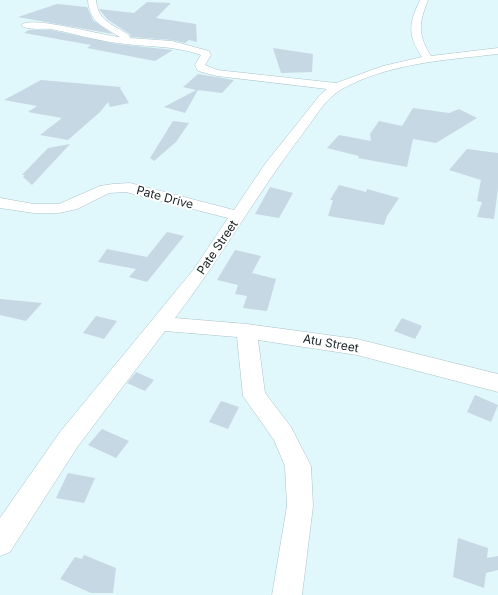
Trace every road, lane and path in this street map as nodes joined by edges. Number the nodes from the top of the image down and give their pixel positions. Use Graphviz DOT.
graph roads {
  1 [pos="92,0"];
  2 [pos="424,0"];
  3 [pos="26,25"];
  4 [pos="130,40"];
  5 [pos="498,51"];
  6 [pos="428,59"];
  7 [pos="337,87"];
  8 [pos="0,202"];
  9 [pos="237,216"];
  10 [pos="160,324"];
  11 [pos="247,331"];
  12 [pos="498,383"];
  13 [pos="0,542"];
  14 [pos="287,595"];
  1 -- 4 [label="street"];
  2 -- 6 [label="street"];
  3 -- 4 [label="street"];
  4 -- 7 [label="street"];
  5 -- 6 [label="street, Pate Street"];
  6 -- 7 [label="street, Pate Street"];
  7 -- 9 [label="street, Pate Street"];
  8 -- 9 [label="street, Pate Drive"];
  9 -- 10 [label="street, Pate Street"];
  10 -- 11 [label="street, Atu Street"];
  10 -- 13 [label="street, Pate Street"];
  11 -- 12 [label="street, Atu Street"];
  11 -- 14 [label="street"];
}
